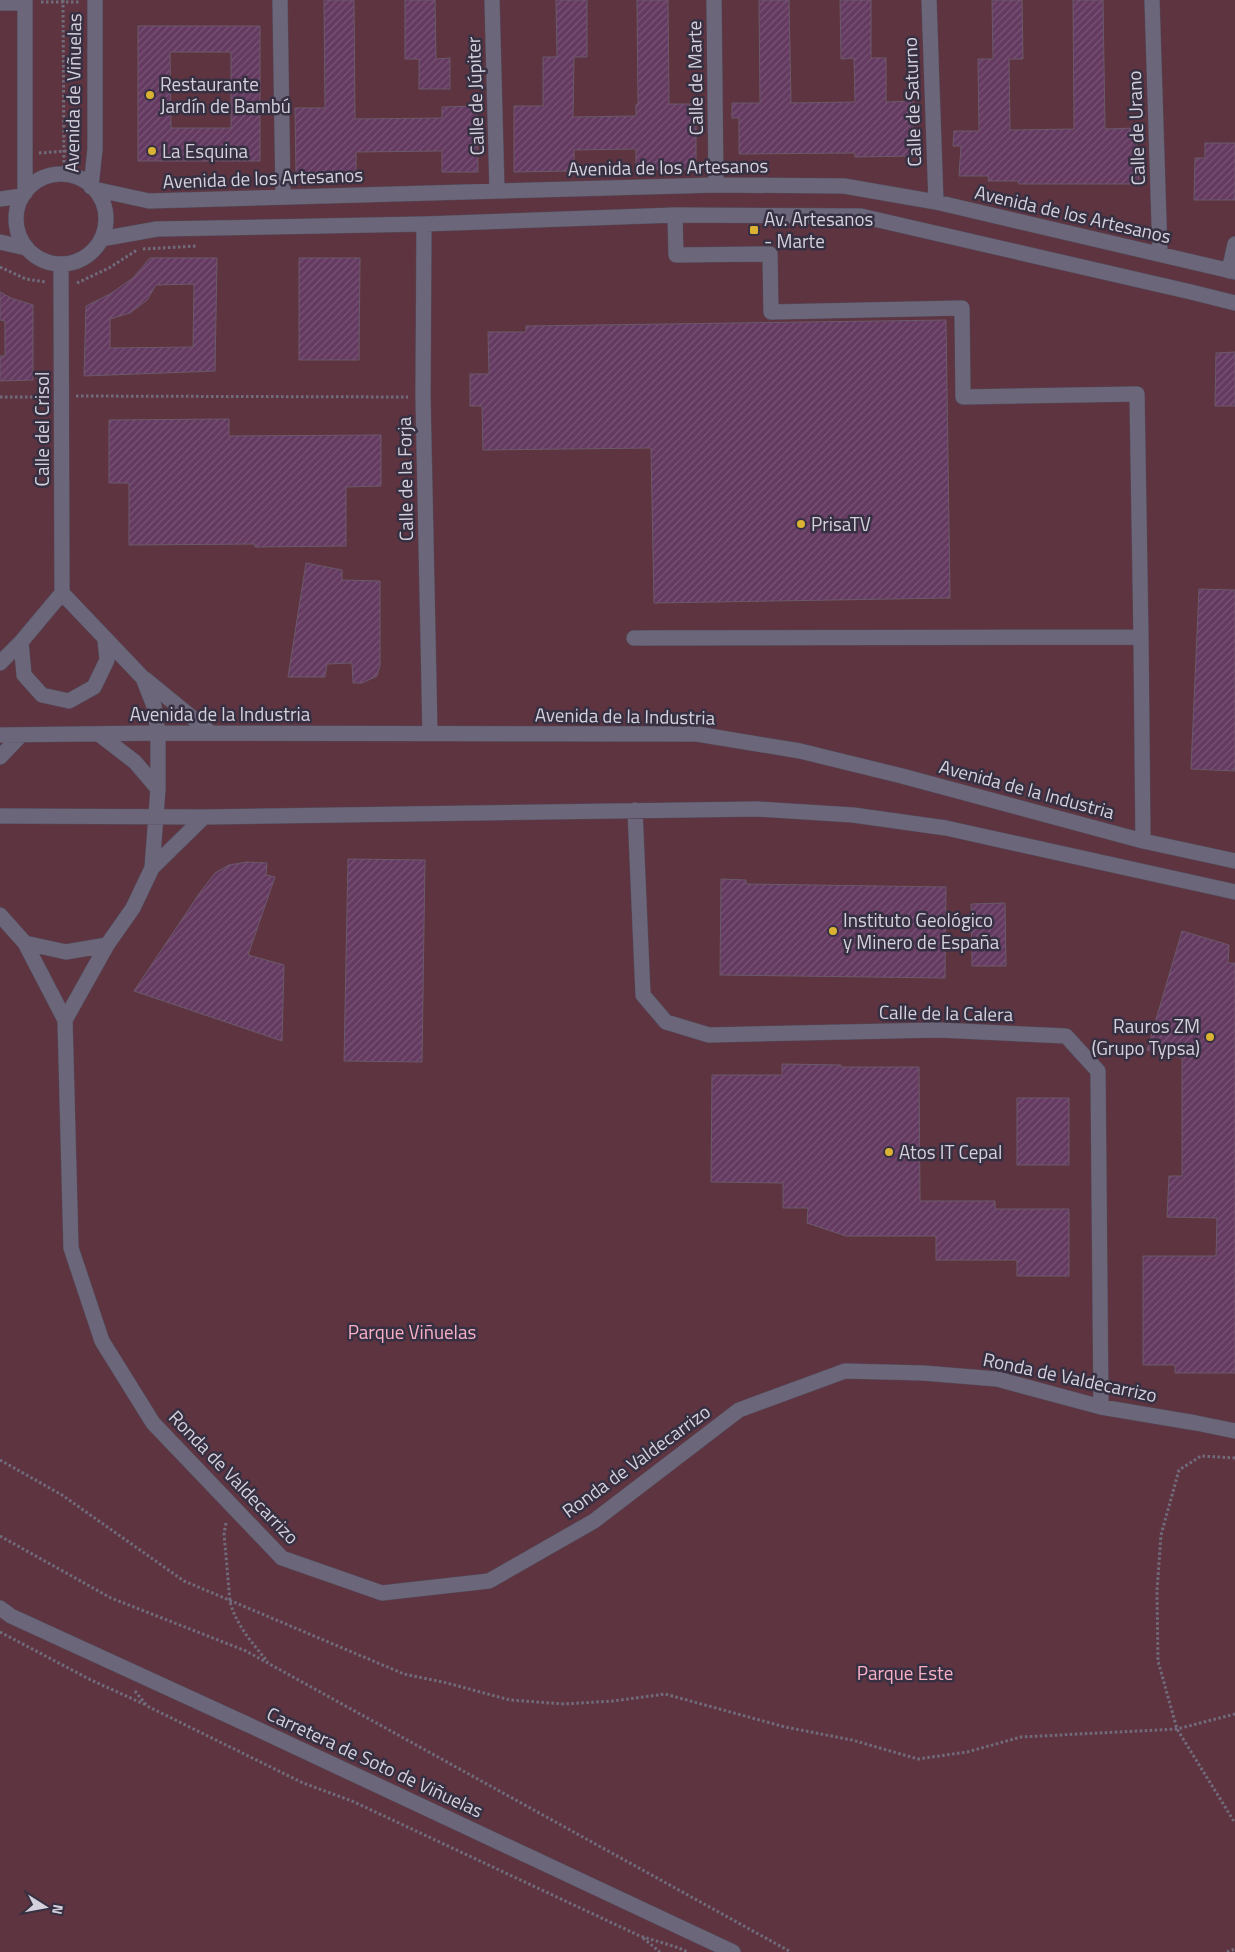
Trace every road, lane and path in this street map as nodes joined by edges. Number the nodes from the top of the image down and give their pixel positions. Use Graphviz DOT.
graph roads {
  1 [pos="280,0"];
  2 [pos="492,0"];
  3 [pos="714,0"];
  4 [pos="929,0"];
  5 [pos="1152,0"];
  6 [pos="25,1"];
  7 [pos="63,1"];
  8 [pos="95,1"];
  9 [pos="0,3"];
  10 [pos="95,149"];
  11 [pos="64,151"];
  12 [pos="26,153"];
  13 [pos="64,174"];
  14 [pos="716,185"];
  15 [pos="92,188"];
  16 [pos="497,191"];
  17 [pos="23,194"];
  18 [pos="284,197"];
  19 [pos="0,199"];
  20 [pos="936,202"];
  21 [pos="674,215"];
  22 [pos="424,224"];
  23 [pos="101,239"];
  24 [pos="0,242"];
  25 [pos="1235,244"];
  26 [pos="26,248"];
  27 [pos="1160,254"];
  28 [pos="61,264"];
  29 [pos="1232,272"];
  30 [pos="1235,303"];
  31 [pos="62,396"];
  32 [pos="423,396"];
  33 [pos="0,397"];
  34 [pos="62,593"];
  35 [pos="1140,637"];
  36 [pos="634,638"];
  37 [pos="105,640"];
  38 [pos="21,642"];
  39 [pos="0,663"];
  40 [pos="143,678"];
  41 [pos="158,733"];
  42 [pos="430,733"];
  43 [pos="212,734"];
  44 [pos="0,735"];
  45 [pos="20,735"];
  46 [pos="100,735"];
  47 [pos="0,757"];
  48 [pos="158,790"];
  49 [pos="635,810"];
  50 [pos="0,816"];
  51 [pos="155,817"];
  52 [pos="204,817"];
  53 [pos="1142,841"];
  54 [pos="1235,860"];
  55 [pos="152,868"];
  56 [pos="1235,892"];
  57 [pos="0,915"];
  58 [pos="25,943"];
  59 [pos="107,945"];
  60 [pos="65,1020"];
  61 [pos="1101,1407"];
  62 [pos="1235,1431"];
  63 [pos="1235,1458"];
  64 [pos="0,1460"];
  65 [pos="230,1504"];
  66 [pos="0,1536"];
  67 [pos="230,1602"];
  68 [pos="0,1608"];
  69 [pos="0,1632"];
  70 [pos="270,1664"];
  71 [pos="134,1689"];
  72 [pos="147,1706"];
  73 [pos="1235,1714"];
  74 [pos="1176,1728"];
  75 [pos="1235,1823"];
  76 [pos="640,1936"];
  77 [pos="1235,1949"];
  78 [pos="660,1952"];
  79 [pos="688,1952"];
  80 [pos="733,1952"];
  81 [pos="791,1952"];
  82 [pos="1227,1952"];
  1 -- 18 [label="street"];
  2 -- 16 [label="street, Calle de Júpiter"];
  3 -- 14 [label="street, Calle de Marte"];
  4 -- 20 [label="street, Calle de Saturno"];
  5 -- 27 [label="street, Calle de Urano"];
  6 -- 7 [label="path"];
  6 -- 9 [label="street"];
  6 -- 12 [label="street"];
  7 -- 8 [label="path"];
  7 -- 11 [label="path, Avenida de Viñuelas"];
  8 -- 10 [label="street, Avenida de Viñuelas"];
  10 -- 11 [label="path"];
  10 -- 15 [label="street, Avenida de Viñuelas"];
  11 -- 12 [label="path"];
  11 -- 13 [label="path, Avenida de Viñuelas"];
  12 -- 17 [label="street"];
  13 -- 15 [label="street"];
  13 -- 17 [label="street"];
  14 -- 16 [label="street, Avenida de los Artesanos"];
  14 -- 20 [label="street, Avenida de los Artesanos"];
  15 -- 18 [label="street, Avenida de los Artesanos"];
  15 -- 23 [label="street"];
  16 -- 18 [label="street, Avenida de los Artesanos"];
  17 -- 19 [label="street"];
  17 -- 26 [label="street"];
  20 -- 27 [label="street, Avenida de los Artesanos"];
  21 -- 22 [label="street"];
  21 -- 30 [label="street"];
  21 -- 35 [label="street"];
  22 -- 23 [label="street"];
  22 -- 32 [label="street, Calle de la Forja"];
  23 -- 28 [label="street"];
  24 -- 26 [label="street"];
  25 -- 29 [label="street"];
  26 -- 28 [label="street"];
  27 -- 29 [label="street, Avenida de los Artesanos"];
  28 -- 31 [label="street, Calle del Crisol"];
  31 -- 32 [label="path"];
  31 -- 33 [label="path"];
  31 -- 34 [label="street, Calle del Crisol"];
  32 -- 42 [label="street, Calle de la Forja"];
  34 -- 37 [label="street"];
  34 -- 38 [label="street"];
  35 -- 36 [label="street"];
  35 -- 53 [label="street"];
  37 -- 38 [label="street"];
  37 -- 40 [label="street"];
  38 -- 39 [label="street"];
  40 -- 41 [label="street"];
  40 -- 43 [label="street"];
  41 -- 43 [label="street, Avenida de la Industria"];
  41 -- 46 [label="street, Avenida de la Industria"];
  41 -- 48 [label="street"];
  42 -- 43 [label="street, Avenida de la Industria"];
  42 -- 53 [label="street, Avenida de la Industria"];
  44 -- 45 [label="street, Avenida de la Industria"];
  45 -- 46 [label="street, Avenida de la Industria"];
  45 -- 47 [label="street"];
  46 -- 48 [label="street"];
  48 -- 51 [label="street"];
  49 -- 52 [label="street"];
  49 -- 56 [label="street"];
  49 -- 61 [label="street, Calle de la Calera"];
  50 -- 51 [label="street"];
  51 -- 52 [label="street"];
  51 -- 55 [label="street"];
  52 -- 55 [label="street"];
  53 -- 54 [label="street, Avenida de la Industria"];
  55 -- 59 [label="street"];
  57 -- 58 [label="street"];
  58 -- 59 [label="street"];
  58 -- 60 [label="street"];
  59 -- 60 [label="street"];
  60 -- 65 [label="street, Ronda de Valdecarrizo"];
  61 -- 62 [label="street, Ronda de Valdecarrizo"];
  61 -- 65 [label="street, Ronda de Valdecarrizo"];
  63 -- 74 [label="path"];
  64 -- 67 [label="path"];
  65 -- 67 [label="path"];
  66 -- 70 [label="path"];
  67 -- 70 [label="path"];
  67 -- 74 [label="path"];
  68 -- 80 [label="street, Carretera de Soto de Viñuelas"];
  69 -- 72 [label="path"];
  70 -- 81 [label="path"];
  71 -- 72 [label="path"];
  72 -- 76 [label="path"];
  73 -- 74 [label="path"];
  74 -- 75 [label="path"];
  76 -- 78 [label="path"];
  76 -- 79 [label="path"];
  77 -- 82 [label="path"];
}
